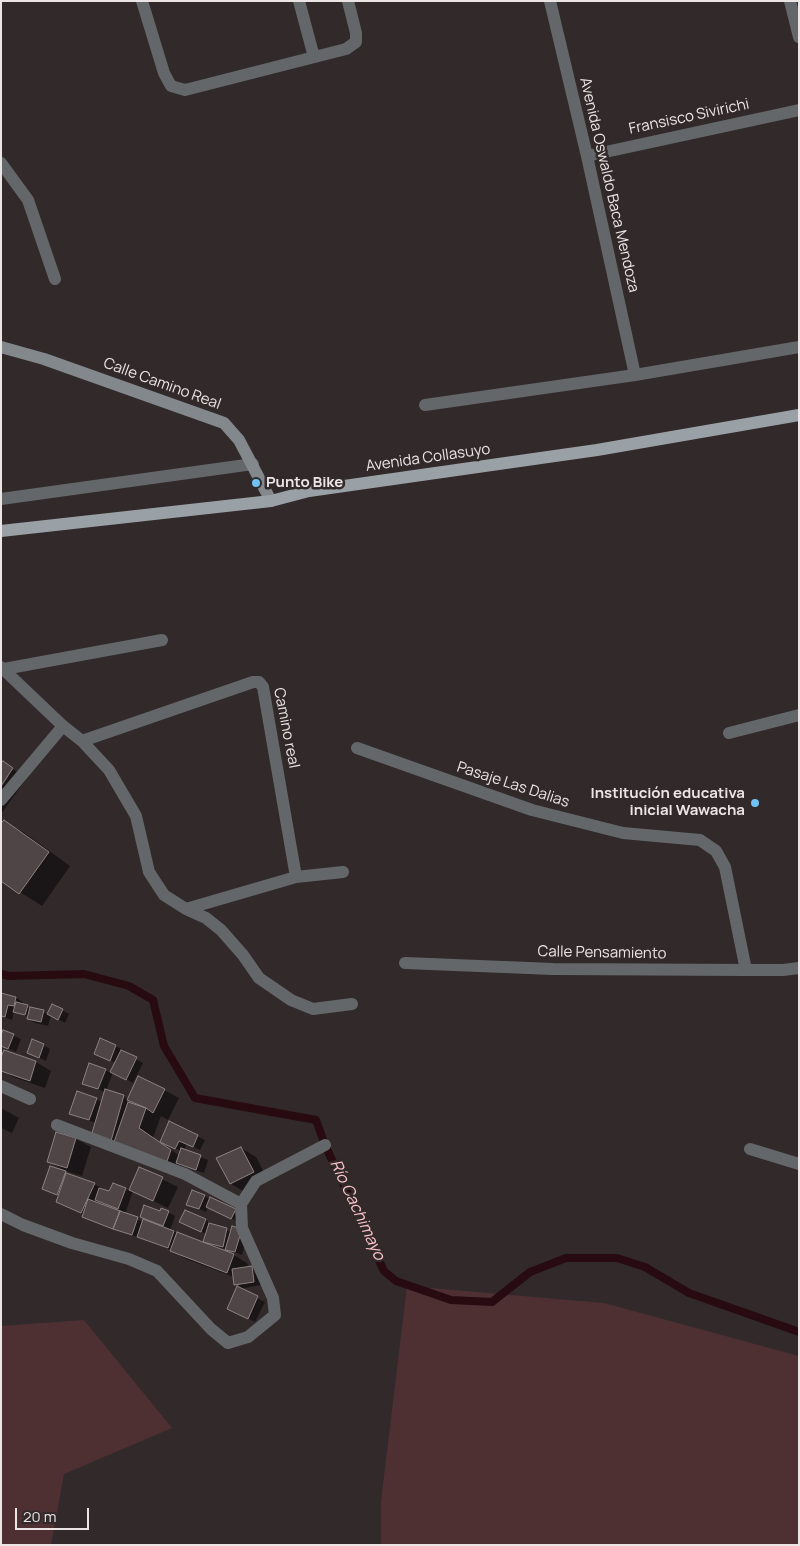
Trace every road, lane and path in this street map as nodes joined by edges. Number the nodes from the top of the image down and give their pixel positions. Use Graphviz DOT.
graph roads {
  1 [pos="142,1"];
  2 [pos="299,1"];
  3 [pos="348,1"];
  4 [pos="550,1"];
  5 [pos="790,1"];
  6 [pos="799,37"];
  7 [pos="314,57"];
  8 [pos="799,110"];
  9 [pos="587,156"];
  10 [pos="1,163"];
  11 [pos="55,279"];
  12 [pos="1,347"];
  13 [pos="799,347"];
  14 [pos="635,375"];
  15 [pos="424,405"];
  16 [pos="799,415"];
  17 [pos="253,464"];
  18 [pos="1,499"];
  19 [pos="271,501"];
  20 [pos="1,531"];
  21 [pos="162,640"];
  22 [pos="3,668"];
  23 [pos="799,715"];
  24 [pos="63,726"];
  25 [pos="729,733"];
  26 [pos="82,741"];
  27 [pos="357,748"];
  28 [pos="1,800"];
  29 [pos="343,872"];
  30 [pos="296,877"];
  31 [pos="186,909"];
  32 [pos="405,963"];
  33 [pos="799,968"];
  34 [pos="746,970"];
  35 [pos="352,1004"];
  36 [pos="1,1086"];
  37 [pos="30,1099"];
  38 [pos="57,1125"];
  39 [pos="325,1145"];
  40 [pos="750,1149"];
  41 [pos="799,1164"];
  42 [pos="241,1204"];
  43 [pos="1,1214"];
  1 -- 7 [label="street"];
  2 -- 7 [label="street"];
  3 -- 7 [label="street"];
  4 -- 9 [label="street, Avenida Oswaldo Baca Mendoza"];
  5 -- 6 [label="street"];
  8 -- 9 [label="street, Fransisco Sivirichi"];
  9 -- 14 [label="street, Avenida Oswaldo Baca Mendoza"];
  10 -- 11 [label="street"];
  12 -- 17 [label="street, Calle Camino Real"];
  13 -- 14 [label="street"];
  14 -- 15 [label="street"];
  16 -- 19 [label="main road, Avenida Collasuyo"];
  17 -- 18 [label="street"];
  17 -- 19 [label="street, Calle Camino Real"];
  19 -- 20 [label="main road, Avenida Collasuyo"];
  21 -- 22 [label="street"];
  22 -- 24 [label="street"];
  23 -- 25 [label="street"];
  24 -- 26 [label="street"];
  24 -- 28 [label="street"];
  26 -- 30 [label="street, Camino real"];
  26 -- 31 [label="street"];
  27 -- 34 [label="street, Pasaje Las Dalias"];
  29 -- 30 [label="street"];
  30 -- 31 [label="street"];
  31 -- 35 [label="street"];
  32 -- 34 [label="street, Calle Pensamiento"];
  33 -- 34 [label="street, Calle Pensamiento"];
  36 -- 37 [label="street"];
  38 -- 42 [label="street"];
  39 -- 42 [label="street"];
  40 -- 41 [label="street"];
  42 -- 43 [label="street"];
}
